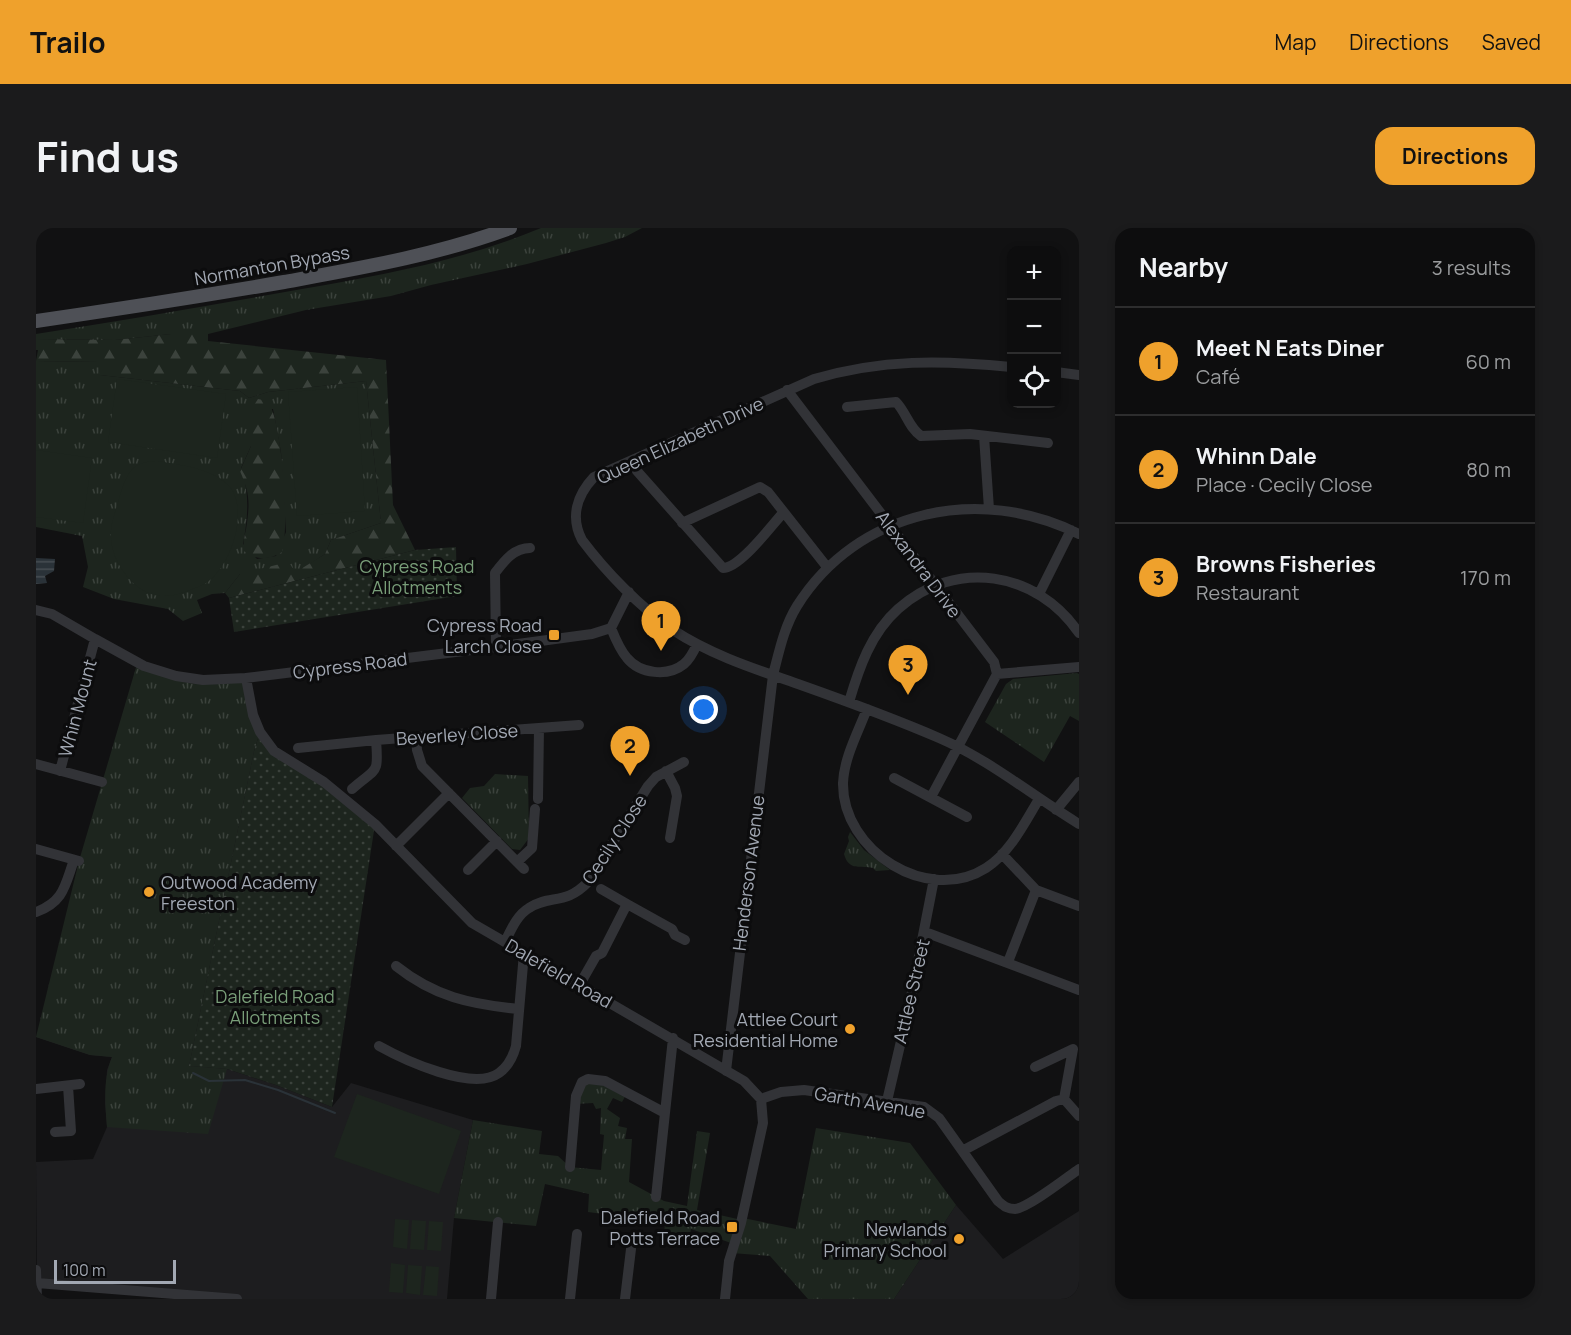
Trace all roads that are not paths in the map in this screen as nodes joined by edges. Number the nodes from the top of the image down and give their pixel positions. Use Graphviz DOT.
graph roads {
  1 [pos="510,228"];
  2 [pos="36,321"];
  3 [pos="1007,367"];
  4 [pos="1061,373"];
  5 [pos="1079,375"];
  6 [pos="787,390"];
  7 [pos="847,407"];
  8 [pos="984,436"];
  9 [pos="1048,443"];
  10 [pos="632,460"];
  11 [pos="989,509"];
  12 [pos="783,513"];
  13 [pos="682,523"];
  14 [pos="891,526"];
  15 [pos="1075,532"];
  16 [pos="530,548"];
  17 [pos="827,567"];
  18 [pos="936,586"];
  19 [pos="629,592"];
  20 [pos="1039,594"];
  21 [pos="36,610"];
  22 [pos="610,628"];
  23 [pos="1079,633"];
  24 [pos="95,639"];
  25 [pos="697,644"];
  26 [pos="496,647"];
  27 [pos="1079,667"];
  28 [pos="997,674"];
  29 [pos="772,675"];
  30 [pos="246,678"];
  31 [pos="849,702"];
  32 [pos="867,709"];
  33 [pos="579,725"];
  34 [pos="539,728"];
  35 [pos="416,738"];
  36 [pos="376,740"];
  37 [pos="957,747"];
  38 [pos="298,748"];
  39 [pos="684,762"];
  40 [pos="36,764"];
  41 [pos="60,771"];
  42 [pos="666,771"];
  43 [pos="894,778"];
  44 [pos="102,782"];
  45 [pos="1079,782"];
  46 [pos="352,789"];
  47 [pos="449,793"];
  48 [pos="931,797"];
  49 [pos="1039,799"];
  50 [pos="1056,810"];
  51 [pos="967,817"];
  52 [pos="1079,824"];
  53 [pos="670,838"];
  54 [pos="497,841"];
  55 [pos="396,846"];
  56 [pos="36,849"];
  57 [pos="1002,854"];
  58 [pos="474,867"];
  59 [pos="934,879"];
  60 [pos="601,889"];
  61 [pos="1036,890"];
  62 [pos="627,904"];
  63 [pos="1079,906"];
  64 [pos="36,912"];
  65 [pos="925,932"];
  66 [pos="685,940"];
  67 [pos="505,942"];
  68 [pos="524,953"];
  69 [pos="1008,962"];
  70 [pos="396,966"];
  71 [pos="580,984"];
  72 [pos="1079,990"];
  73 [pos="518,1009"];
  74 [pos="673,1038"];
  75 [pos="379,1046"];
  76 [pos="1035,1067"];
  77 [pos="726,1071"];
  78 [pos="80,1084"];
  79 [pos="68,1086"];
  80 [pos="36,1089"];
  81 [pos="761,1099"];
  82 [pos="1064,1099"];
  83 [pos="886,1101"];
  84 [pos="665,1113"];
  85 [pos="1079,1116"];
  86 [pos="55,1132"];
  87 [pos="964,1150"];
  88 [pos="570,1167"];
  89 [pos="1079,1169"];
  90 [pos="656,1197"];
  91 [pos="498,1222"];
  92 [pos="577,1234"];
  93 [pos="632,1249"];
  94 [pos="36,1270"];
  95 [pos="37,1283"];
  96 [pos="37,1299"];
  97 [pos="237,1299"];
  98 [pos="491,1299"];
  99 [pos="570,1299"];
  100 [pos="625,1299"];
  101 [pos="725,1299"];
  1 -- 2 [label="main road, Normanton Bypass"];
  3 -- 6 [label="street, Queen Elizabeth Drive"];
  4 -- 5 [label="street"];
  6 -- 10 [label="street, Queen Elizabeth Drive"];
  6 -- 14 [label="street, Alexandra Drive"];
  7 -- 8 [label="street"];
  8 -- 9 [label="street"];
  8 -- 11 [label="street"];
  10 -- 13 [label="street"];
  10 -- 19 [label="street, Queen Elizabeth Drive"];
  11 -- 14 [label="street, Henderson Avenue"];
  11 -- 15 [label="street, Henderson Avenue"];
  12 -- 13 [label="street"];
  12 -- 13 [label="street"];
  12 -- 17 [label="street"];
  14 -- 17 [label="street, Henderson Avenue"];
  14 -- 18 [label="street, Alexandra Drive"];
  15 -- 20 [label="street"];
  16 -- 26 [label="street"];
  17 -- 29 [label="street, Henderson Avenue"];
  18 -- 20 [label="street"];
  18 -- 28 [label="street, Alexandra Drive"];
  18 -- 31 [label="street"];
  19 -- 22 [label="street"];
  19 -- 25 [label="street, Queen Elizabeth Drive"];
  20 -- 23 [label="street"];
  21 -- 24 [label="street, Whin Mount"];
  22 -- 25 [label="street"];
  22 -- 26 [label="street, Cypress Road"];
  24 -- 30 [label="street, Cypress Road"];
  24 -- 41 [label="street, Whin Mount"];
  25 -- 29 [label="street, Queen Elizabeth Drive"];
  26 -- 30 [label="street, Cypress Road"];
  27 -- 28 [label="street"];
  28 -- 37 [label="street"];
  29 -- 31 [label="street, Queen Elizabeth Drive"];
  29 -- 77 [label="street, Henderson Avenue"];
  30 -- 55 [label="street, Dalefield Road"];
  31 -- 32 [label="street, Queen Elizabeth Drive"];
  32 -- 37 [label="street, Queen Elizabeth Drive"];
  32 -- 59 [label="street"];
  33 -- 34 [label="street, Beverley Close"];
  34 -- 35 [label="street, Beverley Close"];
  34 -- 54 [label="street, Beverley Close"];
  35 -- 36 [label="street, Beverley Close"];
  35 -- 47 [label="street"];
  36 -- 38 [label="street, Beverley Close"];
  36 -- 46 [label="street, Beverley Close"];
  37 -- 48 [label="street"];
  37 -- 49 [label="street, Queen Elizabeth Drive"];
  39 -- 42 [label="street, Cecily Close"];
  40 -- 41 [label="street"];
  41 -- 44 [label="street"];
  42 -- 53 [label="street, Cecily Close"];
  42 -- 67 [label="street, Cecily Close"];
  43 -- 48 [label="street"];
  45 -- 50 [label="street"];
  47 -- 54 [label="street"];
  47 -- 55 [label="street"];
  48 -- 51 [label="street"];
  49 -- 50 [label="street, Queen Elizabeth Drive"];
  49 -- 57 [label="street"];
  50 -- 52 [label="street, Queen Elizabeth Drive"];
  54 -- 58 [label="street"];
  55 -- 67 [label="street, Dalefield Road"];
  56 -- 64 [label="street"];
  57 -- 59 [label="street"];
  57 -- 61 [label="street"];
  59 -- 65 [label="street, Attlee Street"];
  60 -- 62 [label="street"];
  61 -- 63 [label="street"];
  61 -- 69 [label="street"];
  62 -- 66 [label="street"];
  62 -- 71 [label="street"];
  65 -- 69 [label="street"];
  65 -- 83 [label="street, Attlee Street"];
  67 -- 68 [label="street, Dalefield Road"];
  68 -- 71 [label="street, Dalefield Road"];
  68 -- 73 [label="street"];
  69 -- 72 [label="street"];
  70 -- 73 [label="street"];
  71 -- 74 [label="street, Dalefield Road"];
  73 -- 75 [label="street"];
  74 -- 77 [label="street, Dalefield Road"];
  74 -- 84 [label="street"];
  76 -- 82 [label="street"];
  77 -- 81 [label="street, Dalefield Road"];
  78 -- 79 [label="street"];
  79 -- 80 [label="street"];
  79 -- 86 [label="street"];
  81 -- 83 [label="street, Garth Avenue"];
  81 -- 101 [label="street"];
  82 -- 85 [label="street"];
  82 -- 87 [label="street"];
  83 -- 87 [label="street, Garth Avenue"];
  84 -- 88 [label="street"];
  84 -- 90 [label="street"];
  87 -- 89 [label="street, Garth Avenue"];
  91 -- 98 [label="street"];
  92 -- 99 [label="street"];
  93 -- 100 [label="street"];
  94 -- 95 [label="street"];
  95 -- 96 [label="street"];
  95 -- 97 [label="street"];
}
